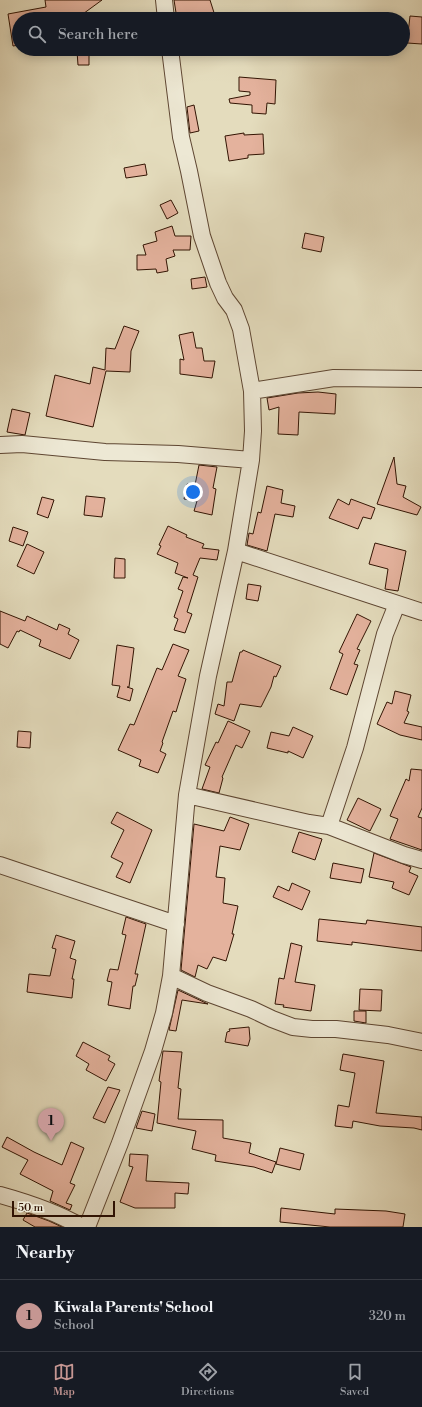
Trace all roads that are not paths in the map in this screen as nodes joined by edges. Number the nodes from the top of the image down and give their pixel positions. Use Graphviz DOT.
graph roads {
  1 [pos="164,0"];
  2 [pos="165,12"];
  3 [pos="171,56"];
  4 [pos="422,379"];
  5 [pos="252,391"];
  6 [pos="0,445"];
  7 [pos="251,460"];
  8 [pos="236,551"];
  9 [pos="397,604"];
  10 [pos="422,612"];
  11 [pos="186,795"];
  12 [pos="329,826"];
  13 [pos="422,860"];
  14 [pos="0,865"];
  15 [pos="176,924"];
  16 [pos="170,976"];
  17 [pos="422,1042"];
  18 [pos="0,1196"];
  19 [pos="82,1227"];
  20 [pos="87,1227"];
  1 -- 2 [label="street"];
  3 -- 5 [label="street"];
  4 -- 5 [label="street"];
  5 -- 7 [label="street"];
  6 -- 7 [label="street"];
  7 -- 8 [label="street"];
  8 -- 9 [label="street"];
  8 -- 11 [label="street"];
  9 -- 10 [label="street"];
  9 -- 12 [label="street"];
  11 -- 12 [label="street"];
  11 -- 15 [label="street"];
  12 -- 13 [label="street"];
  14 -- 15 [label="street"];
  15 -- 16 [label="street"];
  16 -- 17 [label="street"];
  16 -- 20 [label="street"];
  18 -- 19 [label="street"];
}
